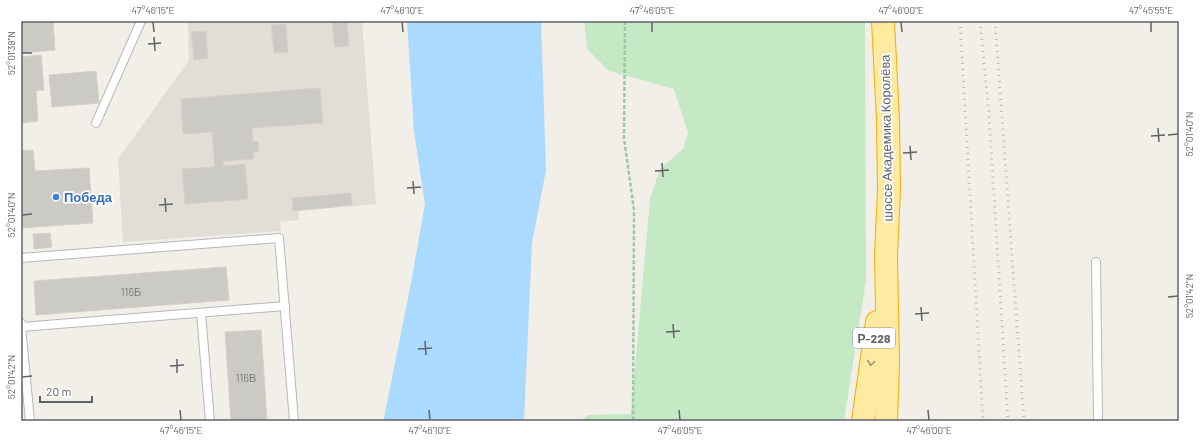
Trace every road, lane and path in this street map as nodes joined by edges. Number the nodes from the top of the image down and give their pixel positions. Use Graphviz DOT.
graph roads {
  1 [pos="141,21"];
  2 [pos="625,21"];
  3 [pos="883,21"];
  4 [pos="96,123"];
  5 [pos="886,255"];
  6 [pos="21,258"];
  7 [pos="1096,262"];
  8 [pos="285,306"];
  9 [pos="201,313"];
  10 [pos="21,323"];
  11 [pos="21,327"];
  12 [pos="30,421"];
  13 [pos="210,421"];
  14 [pos="294,421"];
  15 [pos="633,421"];
  16 [pos="863,421"];
  17 [pos="886,421"];
  18 [pos="1098,421"];
  1 -- 4 [label="lane"];
  2 -- 15 [label="path"];
  3 -- 5 [label="highway, шоссе Академика Королёва / Р-228"];
  5 -- 16 [label="highway, шоссе Академика Королёва / Р-228, one-way"];
  5 -- 17 [label="highway, шоссе Академика Королёва / Р-228"];
  6 -- 8 [label="lane"];
  7 -- 18 [label="lane"];
  8 -- 9 [label="lane"];
  8 -- 14 [label="lane"];
  9 -- 11 [label="lane"];
  9 -- 13 [label="lane"];
  10 -- 11 [label="lane"];
  11 -- 12 [label="lane"];
}
